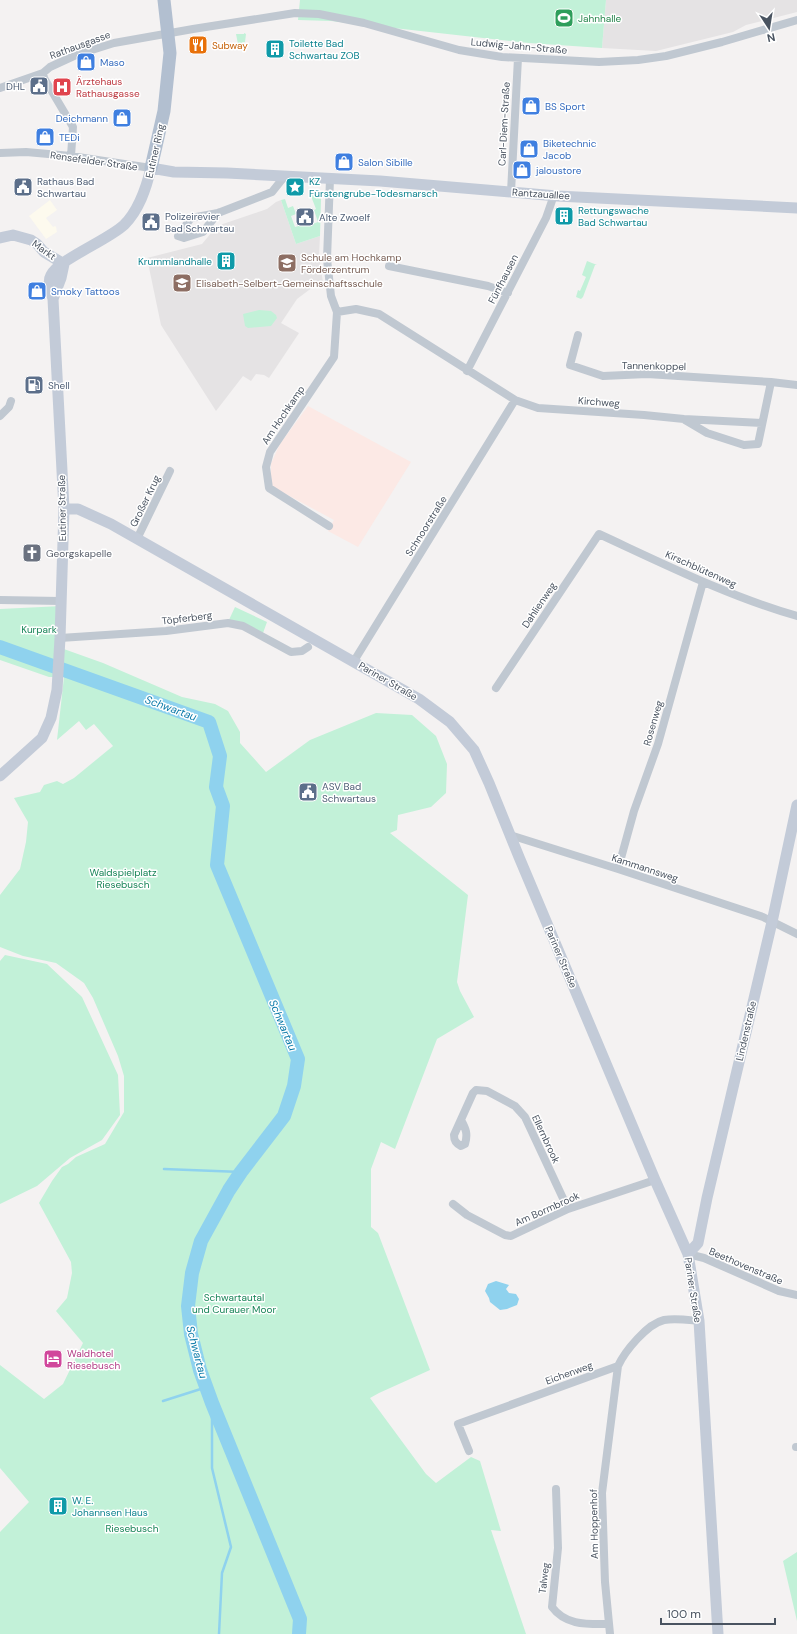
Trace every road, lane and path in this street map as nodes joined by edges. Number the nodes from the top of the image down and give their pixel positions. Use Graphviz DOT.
graph roads {
  1 [pos="164,0"];
  2 [pos="797,20"];
  3 [pos="169,33"];
  4 [pos="518,58"];
  5 [pos="43,73"];
  6 [pos="0,88"];
  7 [pos="0,153"];
  8 [pos="71,156"];
  9 [pos="151,168"];
  10 [pos="284,177"];
  11 [pos="330,179"];
  12 [pos="511,192"];
  13 [pos="554,195"];
  14 [pos="797,208"];
  15 [pos="218,212"];
  16 [pos="0,238"];
  17 [pos="64,264"];
  18 [pos="389,266"];
  19 [pos="508,293"];
  20 [pos="337,312"];
  21 [pos="578,334"];
  22 [pos="467,371"];
  23 [pos="771,382"];
  24 [pos="797,385"];
  25 [pos="515,400"];
  26 [pos="11,401"];
  27 [pos="0,416"];
  28 [pos="684,419"];
  29 [pos="762,423"];
  30 [pos="170,471"];
  31 [pos="64,509"];
  32 [pos="329,526"];
  33 [pos="600,534"];
  34 [pos="137,539"];
  35 [pos="703,582"];
  36 [pos="0,600"];
  37 [pos="61,601"];
  38 [pos="797,616"];
  39 [pos="60,638"];
  40 [pos="308,647"];
  41 [pos="354,662"];
  42 [pos="496,688"];
  43 [pos="0,776"];
  44 [pos="797,805"];
  45 [pos="510,835"];
  46 [pos="618,869"];
  47 [pos="772,922"];
  48 [pos="797,934"];
  49 [pos="461,1120"];
  50 [pos="655,1180"];
  51 [pos="454,1204"];
  52 [pos="568,1210"];
  53 [pos="688,1254"];
  54 [pos="796,1296"];
  55 [pos="699,1321"];
  56 [pos="618,1366"];
  57 [pos="469,1451"];
  58 [pos="556,1489"];
  59 [pos="609,1624"];
  60 [pos="610,1634"];
  61 [pos="718,1634"];
  1 -- 3 [label="main road, Eutiner Ring"];
  2 -- 4 [label="street, Ludwig-Jahn-Straße"];
  3 -- 4 [label="street, Ludwig-Jahn-Straße"];
  3 -- 5 [label="street, Rathausgasse"];
  3 -- 9 [label="main road, Eutiner Ring"];
  4 -- 12 [label="street, Carl-Diem-Straße"];
  5 -- 6 [label="street"];
  5 -- 8 [label="street, Rathausgasse"];
  7 -- 8 [label="street, Rensefelder Straße"];
  8 -- 9 [label="street, Rensefelder Straße"];
  9 -- 10 [label="street, Rensefelder Straße"];
  9 -- 17 [label="street, Eutiner Ring"];
  10 -- 11 [label="street, Rantzauallee"];
  10 -- 15 [label="street"];
  11 -- 12 [label="street, Rantzauallee"];
  11 -- 20 [label="street, Am Hochkamp"];
  12 -- 13 [label="street, Rantzauallee"];
  13 -- 14 [label="street, Rantzauallee"];
  13 -- 19 [label="street, Fünfhausen"];
  16 -- 17 [label="street, Markt"];
  17 -- 31 [label="street, Eutiner Straße"];
  18 -- 19 [label="street"];
  19 -- 22 [label="street, Fünfhausen"];
  20 -- 22 [label="street"];
  20 -- 32 [label="street, Am Hochkamp"];
  21 -- 23 [label="street, Tannenkoppel"];
  22 -- 25 [label="street"];
  23 -- 24 [label="street"];
  23 -- 29 [label="street, Kirchweg"];
  25 -- 28 [label="street, Kirchweg"];
  25 -- 41 [label="street, Schnoorstraße"];
  26 -- 27 [label="street"];
  28 -- 29 [label="street, Kirchweg"];
  28 -- 29 [label="street, Kirchweg"];
  30 -- 34 [label="street, Großer Krug"];
  31 -- 34 [label="street, Pariner Straße"];
  31 -- 37 [label="street, Eutiner Straße"];
  33 -- 35 [label="street, Kirschblütenweg"];
  33 -- 42 [label="street, Dahlienweg"];
  34 -- 41 [label="street, Pariner Straße"];
  35 -- 38 [label="street, Kirschblütenweg"];
  35 -- 46 [label="street, Rosenweg"];
  36 -- 37 [label="street"];
  37 -- 39 [label="street, Eutiner Straße"];
  39 -- 40 [label="street, Töpferberg"];
  39 -- 43 [label="street, Eutiner Straße"];
  41 -- 45 [label="street, Pariner Straße"];
  44 -- 47 [label="street, Lindenstraße"];
  45 -- 46 [label="street, Kammannsweg"];
  45 -- 50 [label="street, Pariner Straße"];
  46 -- 47 [label="street, Kammannsweg"];
  47 -- 48 [label="street, Kammannsweg"];
  47 -- 53 [label="street, Lindenstraße"];
  49 -- 52 [label="street, Ellernbrook"];
  50 -- 52 [label="street, Am Bormbrook"];
  50 -- 53 [label="street, Pariner Straße"];
  51 -- 52 [label="street, Am Bormbrook"];
  53 -- 54 [label="street, Beethovenstraße"];
  53 -- 55 [label="street, Pariner Straße"];
  55 -- 56 [label="street"];
  55 -- 61 [label="street, Pariner Straße"];
  56 -- 57 [label="street, Eichenweg"];
  56 -- 59 [label="street, Am Hoppenhof"];
  58 -- 59 [label="street, Talweg"];
  59 -- 60 [label="street, Am Hoppenhof"];
}
